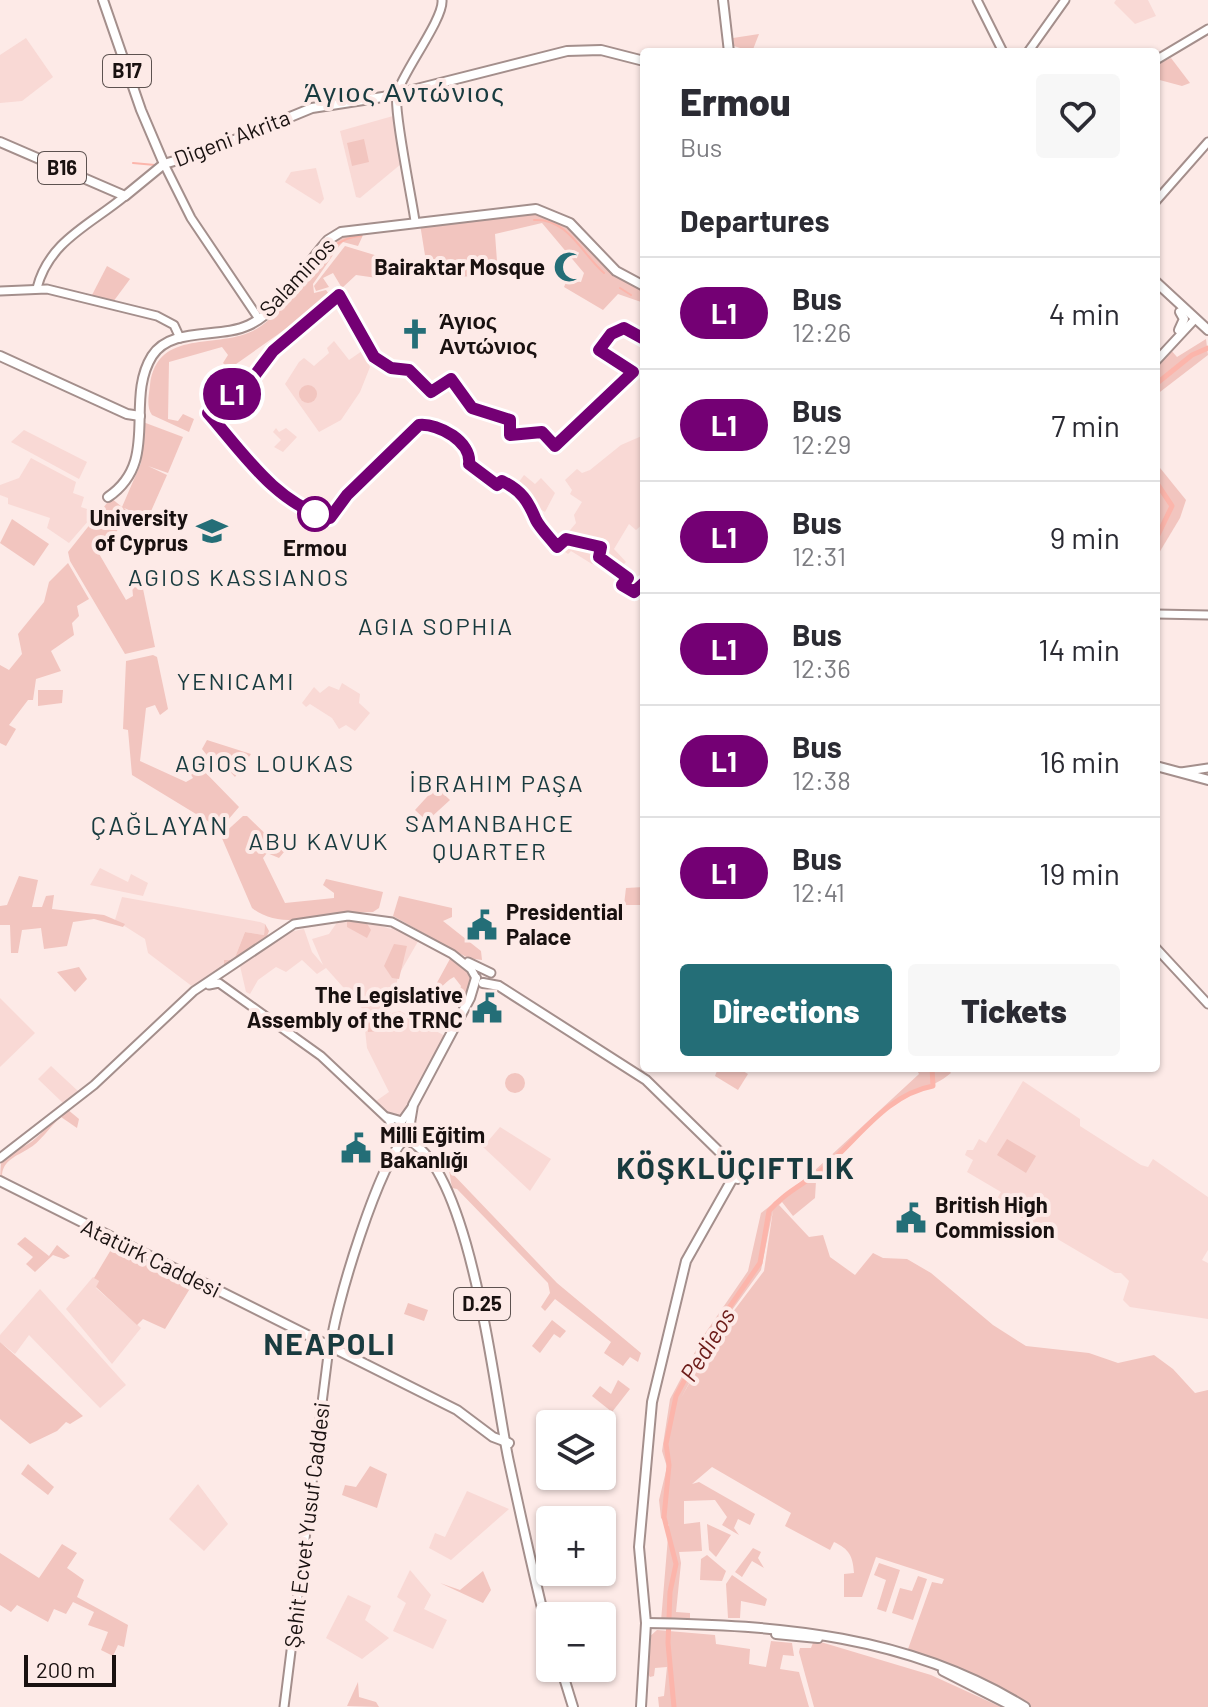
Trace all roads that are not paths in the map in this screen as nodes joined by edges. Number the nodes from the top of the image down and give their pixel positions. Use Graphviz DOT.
graph roads {
  1 [pos="103,0"];
  2 [pos="442,0"];
  3 [pos="723,0"];
  4 [pos="977,0"];
  5 [pos="1065,0"];
  6 [pos="1208,29"];
  7 [pos="729,48"];
  8 [pos="1001,48"];
  9 [pos="1032,48"];
  10 [pos="1160,58"];
  11 [pos="640,62"];
  12 [pos="397,93"];
  13 [pos="0,142"];
  14 [pos="1208,142"];
  15 [pos="177,160"];
  16 [pos="164,164"];
  17 [pos="170,174"];
  18 [pos="125,196"];
  19 [pos="1160,196"];
  20 [pos="415,221"];
  21 [pos="39,277"];
  22 [pos="640,284"];
  23 [pos="1160,286"];
  24 [pos="34,288"];
  25 [pos="47,289"];
  26 [pos="0,291"];
  27 [pos="1160,293"];
  28 [pos="1180,312"];
  29 [pos="259,319"];
  30 [pos="1192,320"];
  31 [pos="1179,330"];
  32 [pos="1208,333"];
  33 [pos="178,338"];
  34 [pos="1160,353"];
  35 [pos="1160,354"];
  36 [pos="0,356"];
  37 [pos="140,416"];
  38 [pos="108,497"];
  39 [pos="1160,614"];
  40 [pos="1208,615"];
  41 [pos="1160,767"];
  42 [pos="1207,775"];
  43 [pos="1160,952"];
  44 [pos="452,954"];
  45 [pos="230,968"];
  46 [pos="491,973"];
  47 [pos="480,981"];
  48 [pos="235,992"];
  49 [pos="510,992"];
  50 [pos="1208,1004"];
  51 [pos="175,1009"];
  52 [pos="413,1105"];
  53 [pos="380,1111"];
  54 [pos="411,1126"];
  55 [pos="394,1131"];
  56 [pos="404,1139"];
  57 [pos="392,1154"];
  58 [pos="2,1157"];
  59 [pos="0,1183"];
  60 [pos="448,1195"];
  61 [pos="330,1348"];
  62 [pos="493,1435"];
  63 [pos="506,1439"];
  64 [pos="508,1458"];
  65 [pos="644,1594"];
  66 [pos="541,1602"];
  67 [pos="544,1602"];
  68 [pos="645,1607"];
  69 [pos="645,1624"];
  70 [pos="661,1625"];
  71 [pos="675,1626"];
  72 [pos="645,1643"];
  73 [pos="563,1682"];
  74 [pos="284,1707"];
  75 [pos="571,1707"];
  76 [pos="643,1707"];
  77 [pos="1014,1707"];
  78 [pos="1025,1707"];
  1 -- 16 [label="main road, B17"];
  2 -- 12 [label="main road"];
  3 -- 7 [label="main road"];
  4 -- 8 [label="main road"];
  5 -- 9 [label="main road"];
  6 -- 10 [label="main road"];
  11 -- 12 [label="main road, Digeni Akrita"];
  12 -- 15 [label="main road, Digeni Akrita"];
  12 -- 20 [label="main road"];
  13 -- 18 [label="main road, B16"];
  14 -- 19 [label="main road"];
  15 -- 16 [label="main road, Digeni Akrita"];
  15 -- 17 [label="main road"];
  16 -- 17 [label="main road"];
  16 -- 18 [label="main road, Digeni Akrita"];
  17 -- 29 [label="main road"];
  18 -- 21 [label="main road"];
  20 -- 22 [label="main road, Salaminos"];
  20 -- 29 [label="main road, Salaminos"];
  21 -- 24 [label="main road"];
  21 -- 25 [label="main road"];
  23 -- 30 [label="main road"];
  24 -- 25 [label="main road"];
  24 -- 26 [label="main road"];
  25 -- 33 [label="main road"];
  27 -- 28 [label="main road"];
  28 -- 30 [label="main road"];
  28 -- 31 [label="main road"];
  29 -- 33 [label="main road, Salaminos"];
  30 -- 31 [label="main road"];
  30 -- 32 [label="main road"];
  30 -- 35 [label="main road"];
  31 -- 34 [label="main road"];
  33 -- 37 [label="main road"];
  36 -- 37 [label="main road"];
  37 -- 38 [label="main road"];
  39 -- 40 [label="main road"];
  41 -- 42 [label="main road"];
  43 -- 50 [label="main road"];
  44 -- 45 [label="main road"];
  44 -- 46 [label="main road"];
  44 -- 47 [label="main road"];
  45 -- 48 [label="main road"];
  45 -- 51 [label="main road"];
  46 -- 47 [label="main road"];
  46 -- 49 [label="main road"];
  47 -- 49 [label="main road"];
  47 -- 52 [label="main road"];
  48 -- 51 [label="main road, D.25"];
  48 -- 53 [label="main road, D.25"];
  49 -- 65 [label="main road"];
  51 -- 58 [label="main road"];
  52 -- 53 [label="main road"];
  52 -- 54 [label="main road"];
  53 -- 55 [label="main road, D.25"];
  54 -- 56 [label="main road, Şehit Ecvet Yusuf Caddesi"];
  54 -- 60 [label="main road, D.25"];
  55 -- 56 [label="main road, D.25"];
  55 -- 57 [label="main road, Şehit Ecvet Yusuf Caddesi"];
  56 -- 57 [label="main road, Şehit Ecvet Yusuf Caddesi"];
  56 -- 60 [label="main road, D.25"];
  57 -- 61 [label="main road, Şehit Ecvet Yusuf Caddesi"];
  59 -- 61 [label="main road, Atatürk Caddesi"];
  60 -- 63 [label="main road, D.25"];
  61 -- 62 [label="main road, Atatürk Caddesi"];
  61 -- 74 [label="main road, Şehit Ecvet Yusuf Caddesi"];
  62 -- 63 [label="main road, Atatürk Caddesi"];
  62 -- 64 [label="main road"];
  63 -- 64 [label="main road, D.25"];
  63 -- 67 [label="main road, D.25"];
  64 -- 66 [label="main road, D.25"];
  65 -- 68 [label="main road"];
  65 -- 69 [label="main road"];
  68 -- 69 [label="main road"];
  68 -- 70 [label="main road"];
  69 -- 70 [label="main road"];
  69 -- 72 [label="main road"];
  70 -- 71 [label="main road"];
  70 -- 72 [label="main road"];
  71 -- 77 [label="main road"];
  71 -- 78 [label="main road"];
  72 -- 76 [label="main road"];
  73 -- 75 [label="main road"];
}
